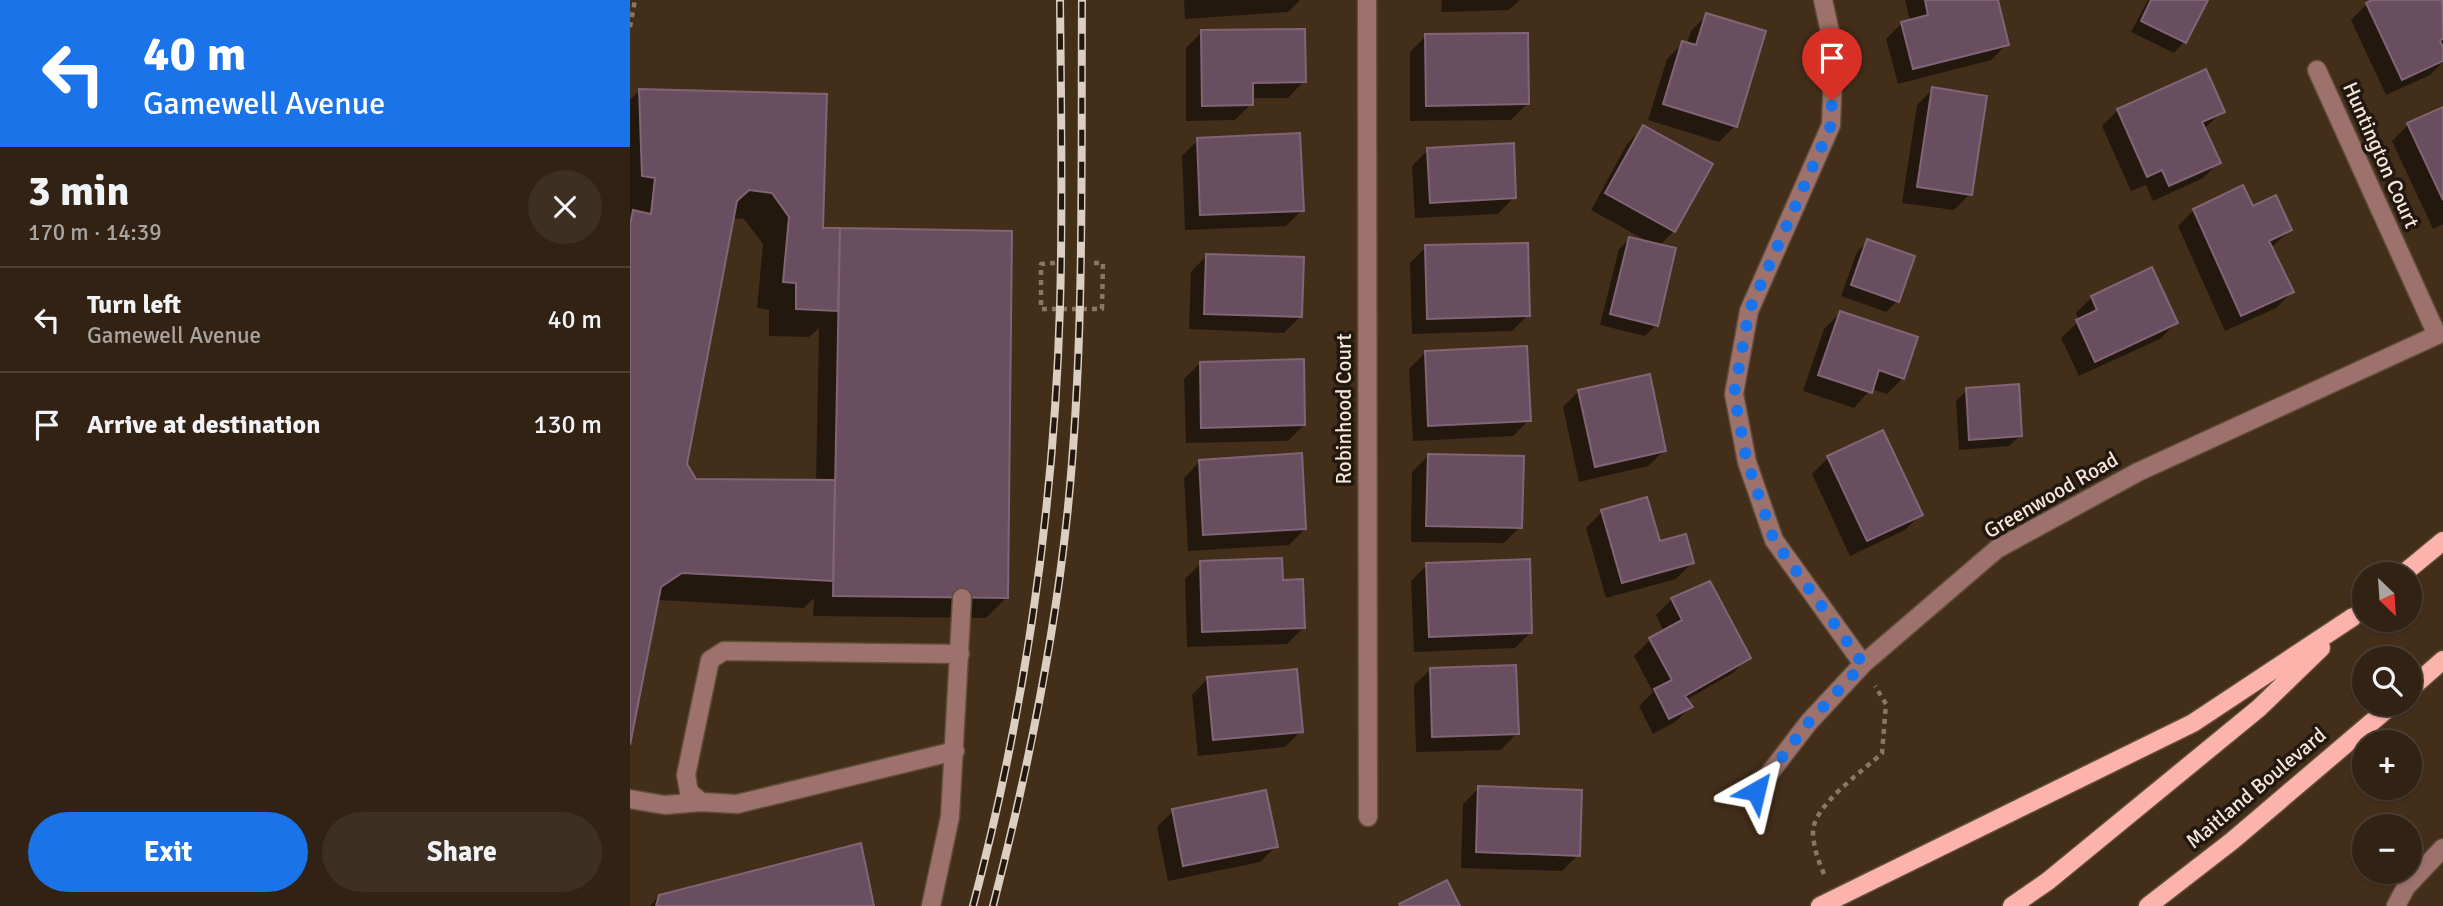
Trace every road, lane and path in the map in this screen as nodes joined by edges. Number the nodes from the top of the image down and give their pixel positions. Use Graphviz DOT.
graph roads {
  1 [pos="635,0"];
  2 [pos="1367,0"];
  3 [pos="1823,0"];
  4 [pos="630,27"];
  5 [pos="2317,70"];
  6 [pos="1055,263"];
  7 [pos="1089,263"];
  8 [pos="2437,335"];
  9 [pos="2443,541"];
  10 [pos="2418,562"];
  11 [pos="962,598"];
  12 [pos="2352,616"];
  13 [pos="2352,618"];
  14 [pos="960,654"];
  15 [pos="2443,660"];
  16 [pos="1863,664"];
  17 [pos="2422,678"];
  18 [pos="2379,716"];
  19 [pos="955,751"];
  20 [pos="1756,791"];
  21 [pos="630,799"];
  22 [pos="701,802"];
  23 [pos="1368,817"];
  24 [pos="2443,848"];
  25 [pos="1824,874"];
  26 [pos="931,906"];
  27 [pos="1820,906"];
  28 [pos="2012,906"];
  29 [pos="2148,906"];
  30 [pos="2396,906"];
  1 -- 4 [label="path"];
  2 -- 23 [label="street, Robinhood Court"];
  3 -- 16 [label="street"];
  5 -- 8 [label="street, Huntington Court"];
  6 -- 7 [label="path"];
  8 -- 16 [label="street, Greenwood Road"];
  9 -- 10 [label="main road"];
  11 -- 14 [label="street"];
  12 -- 27 [label="main road"];
  13 -- 28 [label="main road"];
  14 -- 19 [label="street"];
  14 -- 22 [label="street"];
  15 -- 17 [label="main road"];
  16 -- 20 [label="street, Greenwood Road"];
  16 -- 25 [label="path"];
  18 -- 29 [label="main road, Maitland Boulevard"];
  19 -- 22 [label="street"];
  19 -- 26 [label="street"];
  21 -- 22 [label="street"];
  24 -- 30 [label="street"];
}
